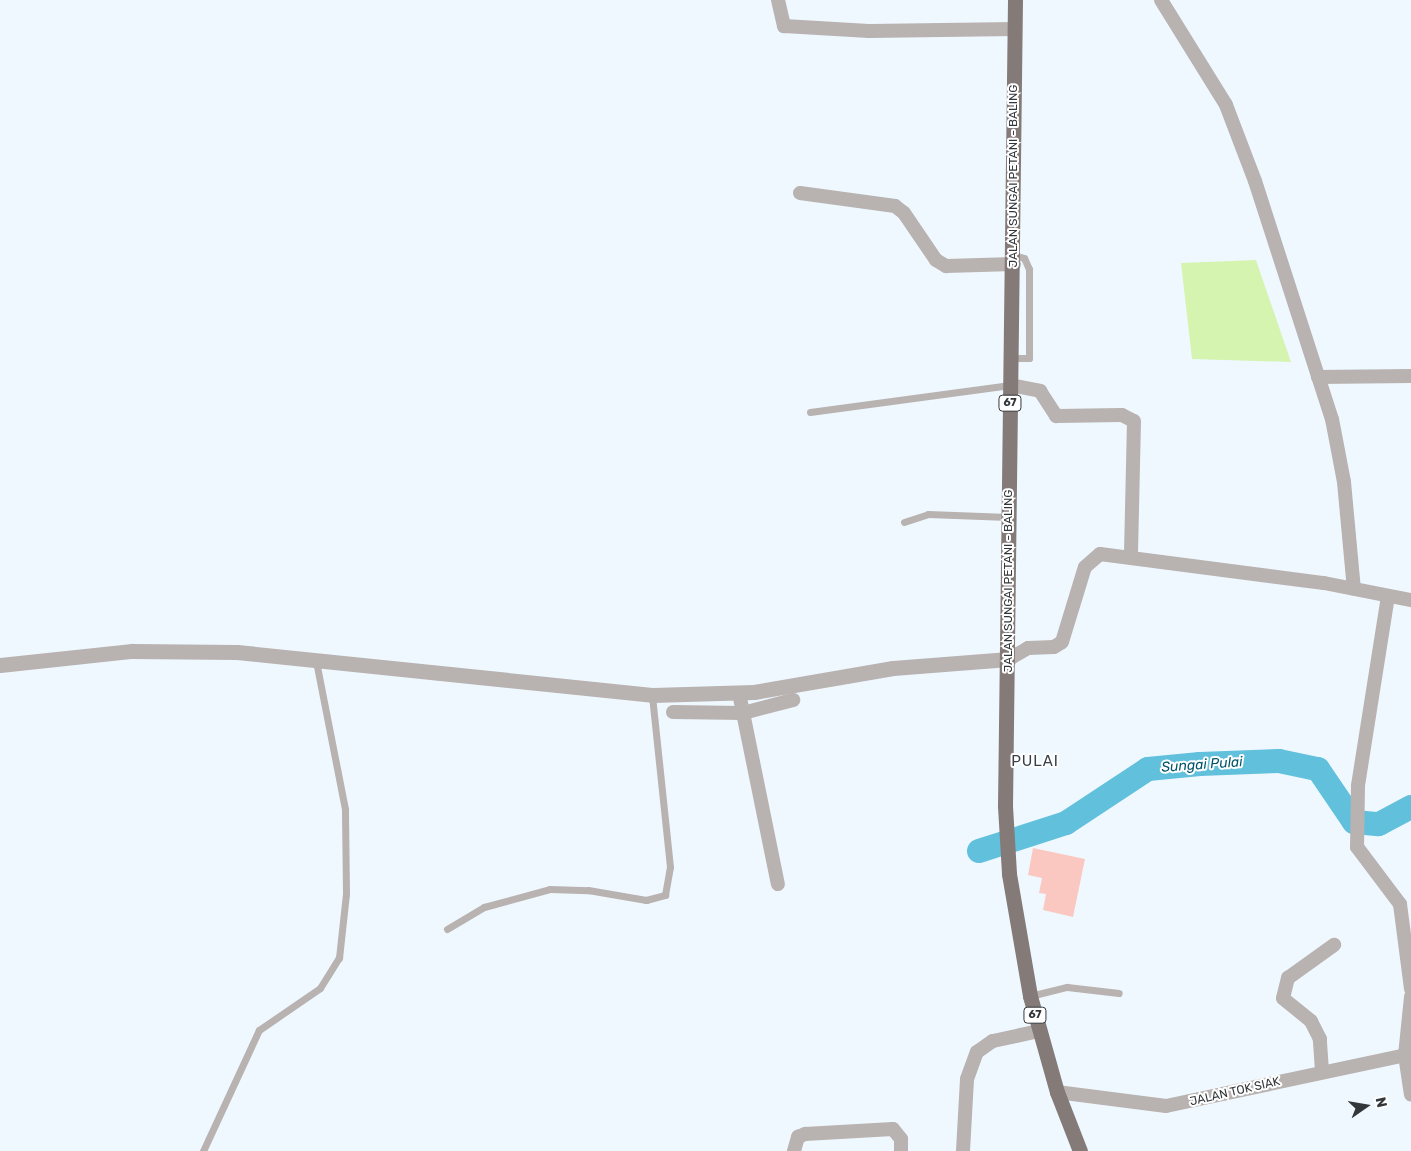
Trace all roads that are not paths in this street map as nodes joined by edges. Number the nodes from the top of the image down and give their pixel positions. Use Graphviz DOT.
graph roads {
  1 [pos="778,0"];
  2 [pos="1015,0"];
  3 [pos="1161,0"];
  4 [pos="1015,29"];
  5 [pos="800,193"];
  6 [pos="1014,259"];
  7 [pos="1411,376"];
  8 [pos="1318,377"];
  9 [pos="1010,385"];
  10 [pos="810,412"];
  11 [pos="1009,517"];
  12 [pos="904,522"];
  13 [pos="1131,558"];
  14 [pos="1354,589"];
  15 [pos="1388,596"];
  16 [pos="1411,600"];
  17 [pos="1009,659"];
  18 [pos="316,662"];
  19 [pos="0,665"];
  20 [pos="739,693"];
  21 [pos="652,695"];
  22 [pos="793,700"];
  23 [pos="673,712"];
  24 [pos="743,713"];
  25 [pos="778,884"];
  26 [pos="447,929"];
  27 [pos="1334,945"];
  28 [pos="1411,988"];
  29 [pos="1119,993"];
  30 [pos="1030,996"];
  31 [pos="1411,998"];
  32 [pos="1039,1031"];
  33 [pos="1408,1054"];
  34 [pos="1322,1071"];
  35 [pos="1057,1092"];
  36 [pos="1411,1095"];
  37 [pos="203,1151"];
  38 [pos="794,1151"];
  39 [pos="901,1151"];
  40 [pos="963,1151"];
  41 [pos="1080,1151"];
  1 -- 4 [label="street"];
  2 -- 4 [label="main road, JALAN SUNGAI PETANI - BALING / 67"];
  3 -- 8 [label="street"];
  4 -- 6 [label="main road, JALAN SUNGAI PETANI - BALING / 67"];
  5 -- 6 [label="street"];
  6 -- 9 [label="main road, JALAN SUNGAI PETANI - BALING / 67"];
  7 -- 8 [label="street"];
  8 -- 14 [label="street"];
  9 -- 10 [label="lane"];
  9 -- 11 [label="main road, JALAN SUNGAI PETANI - BALING / 67"];
  9 -- 13 [label="street"];
  11 -- 12 [label="lane"];
  11 -- 17 [label="main road, JALAN SUNGAI PETANI - BALING / 67"];
  13 -- 14 [label="street"];
  13 -- 17 [label="street"];
  14 -- 15 [label="street"];
  15 -- 16 [label="street"];
  15 -- 28 [label="street"];
  17 -- 20 [label="street"];
  17 -- 30 [label="main road, JALAN SUNGAI PETANI - BALING / 67"];
  18 -- 19 [label="street"];
  18 -- 21 [label="street"];
  18 -- 37 [label="lane"];
  20 -- 21 [label="street"];
  20 -- 24 [label="street"];
  21 -- 26 [label="lane"];
  22 -- 24 [label="street"];
  23 -- 24 [label="street"];
  24 -- 25 [label="street"];
  27 -- 34 [label="street"];
  29 -- 30 [label="lane"];
  30 -- 32 [label="main road, JALAN SUNGAI PETANI - BALING / 67"];
  31 -- 33 [label="street"];
  32 -- 35 [label="main road, JALAN SUNGAI PETANI - BALING / 67"];
  32 -- 40 [label="street"];
  33 -- 34 [label="street, JALAN TOK SIAK"];
  33 -- 36 [label="street"];
  34 -- 35 [label="street, JALAN TOK SIAK"];
  35 -- 41 [label="main road, JALAN SUNGAI PETANI - BALING / 67"];
  38 -- 39 [label="street"];
}
